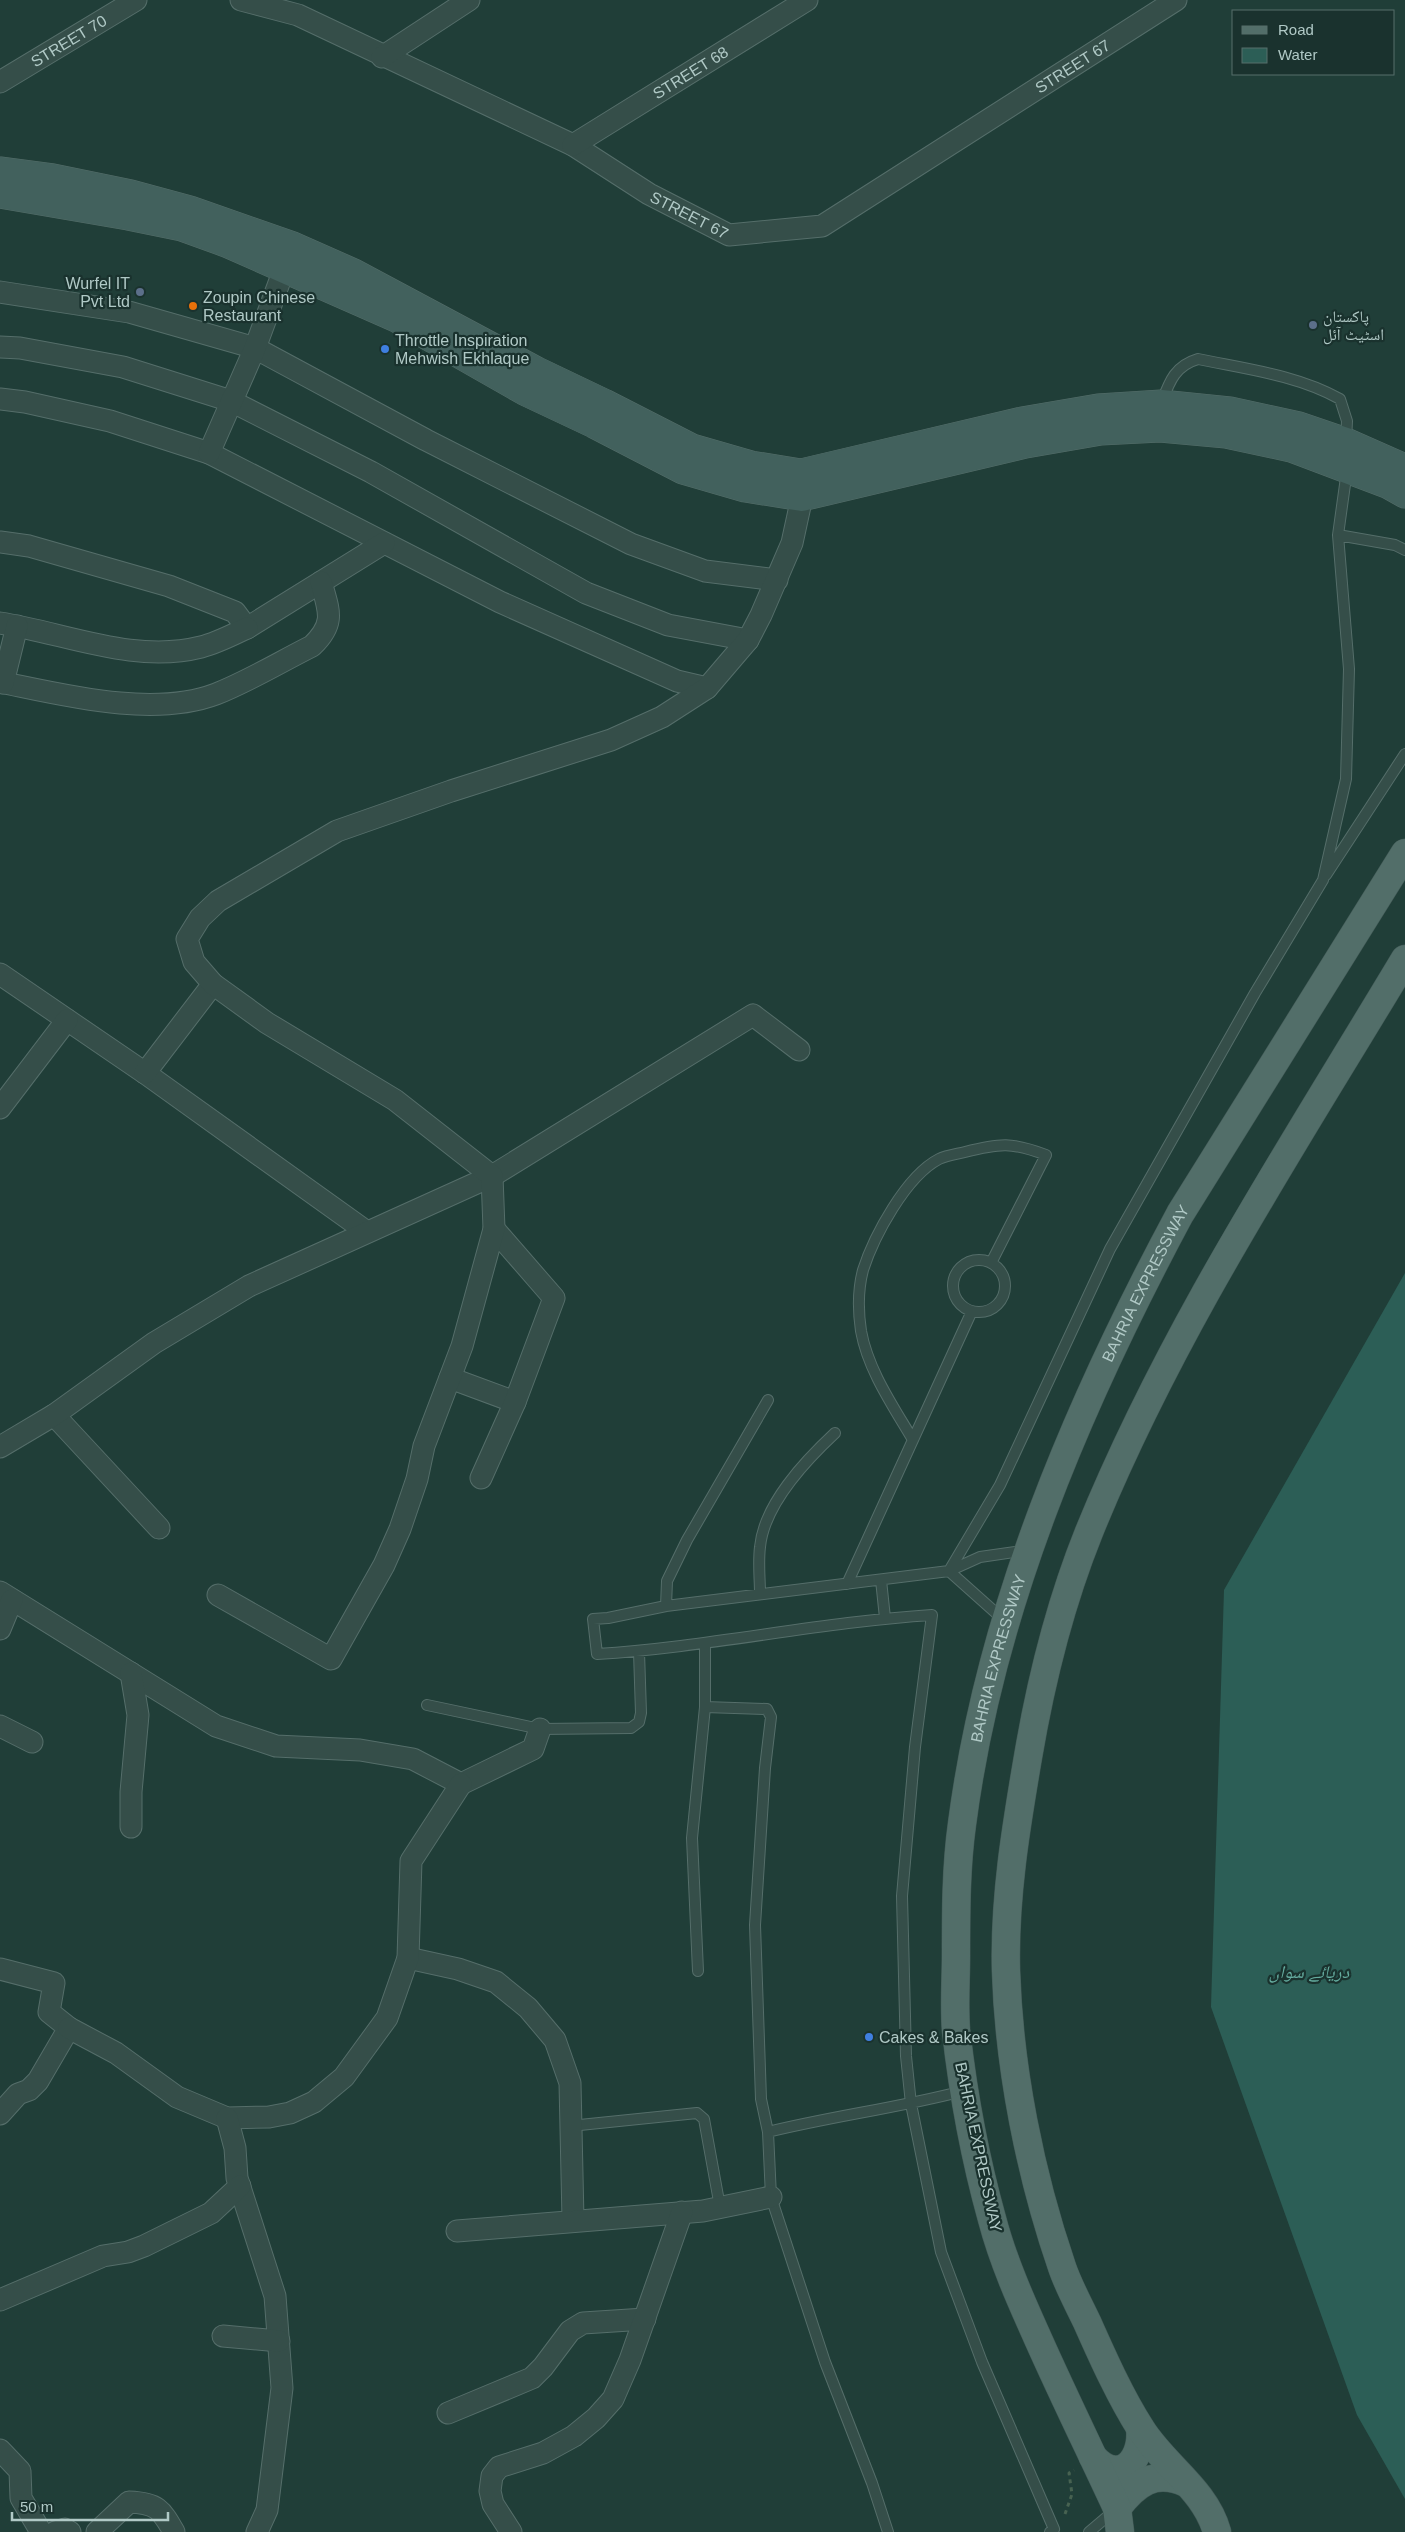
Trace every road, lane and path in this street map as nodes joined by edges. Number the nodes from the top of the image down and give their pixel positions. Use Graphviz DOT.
graph roads {
  1 [pos="136,0"];
  2 [pos="241,0"];
  3 [pos="469,0"];
  4 [pos="807,0"];
  5 [pos="1176,0"];
  6 [pos="382,57"];
  7 [pos="0,82"];
  8 [pos="573,145"];
  9 [pos="0,170"];
  10 [pos="0,194"];
  11 [pos="288,257"];
  12 [pos="0,292"];
  13 [pos="0,347"];
  14 [pos="255,348"];
  15 [pos="0,400"];
  16 [pos="231,401"];
  17 [pos="1161,404"];
  18 [pos="209,453"];
  19 [pos="1346,456"];
  20 [pos="1405,468"];
  21 [pos="1405,494"];
  22 [pos="802,496"];
  23 [pos="1338,535"];
  24 [pos="0,542"];
  25 [pos="384,543"];
  26 [pos="1405,550"];
  27 [pos="777,580"];
  28 [pos="321,582"];
  29 [pos="9,625"];
  30 [pos="247,628"];
  31 [pos="748,640"];
  32 [pos="1,683"];
  33 [pos="707,688"];
  34 [pos="1405,754"];
  35 [pos="1405,853"];
  36 [pos="1323,880"];
  37 [pos="1405,959"];
  38 [pos="0,974"];
  39 [pos="213,984"];
  40 [pos="67,1020"];
  41 [pos="799,1050"];
  42 [pos="145,1073"];
  43 [pos="0,1108"];
  44 [pos="492,1176"];
  45 [pos="494,1229"];
  46 [pos="367,1232"];
  47 [pos="991,1262"];
  48 [pos="972,1311"];
  49 [pos="450,1378"];
  50 [pos="768,1400"];
  51 [pos="515,1402"];
  52 [pos="54,1415"];
  53 [pos="835,1433"];
  54 [pos="913,1440"];
  55 [pos="0,1447"];
  56 [pos="482,1478"];
  57 [pos="159,1528"];
  58 [pos="1028,1550"];
  59 [pos="949,1570"];
  60 [pos="881,1580"];
  61 [pos="847,1584"];
  62 [pos="760,1594"];
  63 [pos="218,1595"];
  64 [pos="6,1596"];
  65 [pos="666,1606"];
  66 [pos="885,1618"];
  67 [pos="1005,1621"];
  68 [pos="0,1629"];
  69 [pos="705,1644"];
  70 [pos="638,1652"];
  71 [pos="131,1673"];
  72 [pos="427,1705"];
  73 [pos="705,1707"];
  74 [pos="0,1726"];
  75 [pos="540,1730"];
  76 [pos="32,1742"];
  77 [pos="461,1784"];
  78 [pos="132,1827"];
  79 [pos="408,1958"];
  80 [pos="0,1968"];
  81 [pos="698,1971"];
  82 [pos="69,2028"];
  83 [pos="964,2090"];
  84 [pos="911,2104"];
  85 [pos="0,2114"];
  86 [pos="227,2118"];
  87 [pos="570,2126"];
  88 [pos="768,2132"];
  89 [pos="240,2186"];
  90 [pos="771,2197"];
  91 [pos="720,2207"];
  92 [pos="682,2212"];
  93 [pos="573,2220"];
  94 [pos="456,2231"];
  95 [pos="0,2300"];
  96 [pos="645,2319"];
  97 [pos="223,2336"];
  98 [pos="279,2341"];
  99 [pos="448,2413"];
  100 [pos="1140,2428"];
  101 [pos="0,2450"];
  102 [pos="1093,2457"];
  103 [pos="1069,2473"];
  104 [pos="1186,2483"];
  105 [pos="1118,2520"];
  106 [pos="1052,2530"];
  107 [pos="41,2532"];
  108 [pos="55,2532"];
  109 [pos="70,2532"];
  110 [pos="97,2532"];
  111 [pos="174,2532"];
  112 [pos="258,2532"];
  113 [pos="512,2532"];
  114 [pos="888,2532"];
  115 [pos="1088,2532"];
  116 [pos="1217,2532"];
  1 -- 7 [label="street, STREET 70"];
  2 -- 6 [label="street, STREET 67"];
  3 -- 6 [label="street"];
  4 -- 8 [label="street, STREET 68"];
  5 -- 8 [label="street, STREET 67"];
  6 -- 8 [label="street, STREET 67"];
  9 -- 11 [label="main road"];
  10 -- 11 [label="main road"];
  11 -- 14 [label="street"];
  11 -- 17 [label="main road"];
  11 -- 22 [label="main road"];
  12 -- 14 [label="street"];
  13 -- 16 [label="street"];
  14 -- 16 [label="street"];
  14 -- 27 [label="street"];
  15 -- 18 [label="street"];
  16 -- 18 [label="street"];
  16 -- 31 [label="street"];
  17 -- 19 [label="main road"];
  17 -- 19 [label="lane"];
  18 -- 25 [label="street"];
  19 -- 20 [label="main road"];
  19 -- 21 [label="main road"];
  19 -- 22 [label="main road"];
  19 -- 23 [label="lane"];
  22 -- 27 [label="street"];
  23 -- 26 [label="lane"];
  23 -- 36 [label="lane"];
  24 -- 30 [label="street"];
  25 -- 28 [label="street"];
  25 -- 33 [label="street"];
  27 -- 31 [label="street"];
  28 -- 30 [label="street"];
  28 -- 32 [label="street"];
  29 -- 30 [label="street"];
  29 -- 32 [label="street"];
  31 -- 33 [label="street"];
  33 -- 39 [label="street"];
  34 -- 36 [label="lane"];
  35 -- 58 [label="main road, BAHRIA EXPRESSWAY"];
  36 -- 59 [label="lane"];
  37 -- 100 [label="main road"];
  38 -- 40 [label="street"];
  39 -- 42 [label="street"];
  39 -- 44 [label="street"];
  40 -- 42 [label="street"];
  40 -- 43 [label="street"];
  41 -- 44 [label="street"];
  42 -- 46 [label="street"];
  44 -- 45 [label="street"];
  44 -- 46 [label="street"];
  45 -- 49 [label="street"];
  45 -- 51 [label="street"];
  46 -- 52 [label="street"];
  47 -- 48 [label="lane"];
  47 -- 48 [label="lane"];
  47 -- 54 [label="lane"];
  48 -- 54 [label="lane"];
  49 -- 51 [label="street"];
  49 -- 63 [label="street"];
  50 -- 65 [label="lane"];
  51 -- 56 [label="street"];
  52 -- 55 [label="street"];
  52 -- 57 [label="street"];
  53 -- 62 [label="lane"];
  54 -- 61 [label="lane"];
  58 -- 59 [label="lane"];
  58 -- 67 [label="main road, BAHRIA EXPRESSWAY"];
  59 -- 60 [label="lane"];
  59 -- 67 [label="lane"];
  60 -- 61 [label="lane"];
  60 -- 66 [label="lane"];
  61 -- 62 [label="lane"];
  62 -- 65 [label="lane"];
  64 -- 68 [label="street"];
  64 -- 71 [label="street"];
  65 -- 70 [label="lane"];
  66 -- 69 [label="lane"];
  66 -- 84 [label="lane"];
  67 -- 83 [label="main road, BAHRIA EXPRESSWAY"];
  69 -- 70 [label="lane"];
  69 -- 73 [label="lane"];
  70 -- 75 [label="lane"];
  71 -- 77 [label="street"];
  71 -- 78 [label="street"];
  72 -- 75 [label="lane"];
  73 -- 81 [label="lane"];
  73 -- 88 [label="lane"];
  74 -- 76 [label="street"];
  75 -- 77 [label="street"];
  77 -- 79 [label="street"];
  79 -- 86 [label="street"];
  79 -- 87 [label="street"];
  80 -- 82 [label="street"];
  82 -- 85 [label="street"];
  82 -- 86 [label="street"];
  83 -- 84 [label="lane"];
  83 -- 102 [label="main road, BAHRIA EXPRESSWAY"];
  84 -- 88 [label="lane"];
  84 -- 106 [label="lane"];
  86 -- 89 [label="street"];
  87 -- 91 [label="lane"];
  87 -- 93 [label="street"];
  88 -- 90 [label="lane"];
  89 -- 95 [label="street"];
  89 -- 98 [label="street"];
  90 -- 91 [label="street"];
  90 -- 114 [label="lane"];
  91 -- 92 [label="street"];
  92 -- 93 [label="street"];
  92 -- 96 [label="street"];
  93 -- 94 [label="street"];
  96 -- 99 [label="street"];
  96 -- 113 [label="street"];
  97 -- 98 [label="street"];
  98 -- 112 [label="street"];
  100 -- 102 [label="main road"];
  100 -- 104 [label="main road"];
  101 -- 107 [label="street"];
  102 -- 105 [label="main road, BAHRIA EXPRESSWAY"];
  103 -- 106 [label="path"];
  104 -- 105 [label="main road"];
  104 -- 116 [label="main road"];
  105 -- 115 [label="lane"];
  108 -- 109 [label="street"];
  110 -- 111 [label="street"];
}
